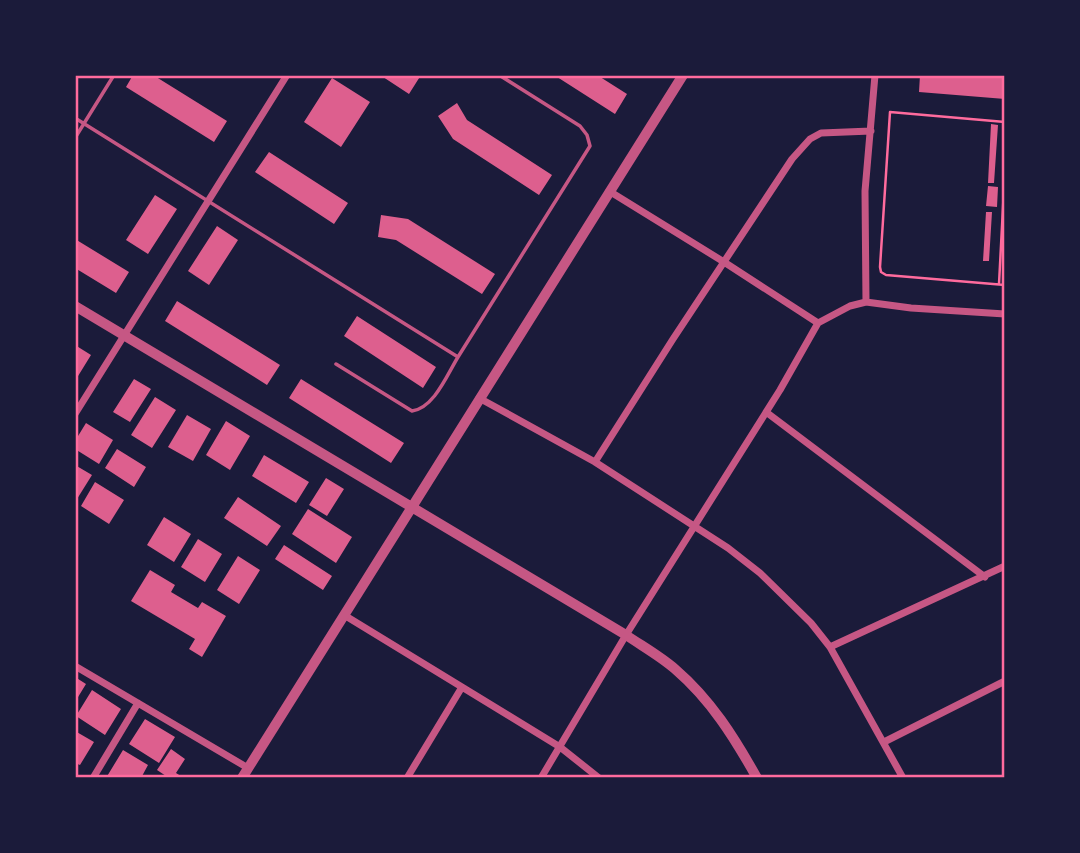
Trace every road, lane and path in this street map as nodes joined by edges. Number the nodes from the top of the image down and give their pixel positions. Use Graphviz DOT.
graph roads {
  1 [pos="114,75"];
  2 [pos="287,75"];
  3 [pos="499,75"];
  4 [pos="683,75"];
  5 [pos="875,75"];
  6 [pos="75,118"];
  7 [pos="1005,122"];
  8 [pos="84,124"];
  9 [pos="871,131"];
  10 [pos="75,138"];
  11 [pos="1005,169"];
  12 [pos="610,191"];
  13 [pos="207,202"];
  14 [pos="1004,242"];
  15 [pos="724,262"];
  16 [pos="999,284"];
  17 [pos="1005,285"];
  18 [pos="866,302"];
  19 [pos="75,306"];
  20 [pos="1005,314"];
  21 [pos="818,323"];
  22 [pos="122,335"];
  23 [pos="458,357"];
  24 [pos="337,364"];
  25 [pos="479,398"];
  26 [pos="765,412"];
  27 [pos="75,414"];
  28 [pos="595,462"];
  29 [pos="410,507"];
  30 [pos="694,525"];
  31 [pos="1005,566"];
  32 [pos="985,577"];
  33 [pos="344,615"];
  34 [pos="626,635"];
  35 [pos="830,647"];
  36 [pos="75,666"];
  37 [pos="1005,681"];
  38 [pos="462,687"];
  39 [pos="138,703"];
  40 [pos="884,742"];
  41 [pos="559,747"];
  42 [pos="248,768"];
  43 [pos="93,778"];
  44 [pos="242,778"];
  45 [pos="407,778"];
  46 [pos="541,778"];
  47 [pos="599,778"];
  48 [pos="757,778"];
  49 [pos="903,778"];
  1 -- 8 [label="lane"];
  2 -- 13 [label="street"];
  3 -- 23 [label="lane"];
  4 -- 12 [label="street"];
  5 -- 9 [label="street"];
  6 -- 8 [label="lane"];
  7 -- 16 [label="path"];
  8 -- 10 [label="lane"];
  8 -- 13 [label="lane"];
  9 -- 15 [label="street"];
  9 -- 18 [label="street"];
  11 -- 14 [label="path"];
  12 -- 15 [label="street"];
  12 -- 25 [label="street"];
  13 -- 22 [label="street"];
  13 -- 23 [label="lane"];
  14 -- 16 [label="path"];
  15 -- 21 [label="street"];
  15 -- 28 [label="street"];
  16 -- 17 [label="path"];
  18 -- 20 [label="street"];
  18 -- 21 [label="street"];
  19 -- 22 [label="street"];
  21 -- 26 [label="street"];
  22 -- 27 [label="street"];
  22 -- 29 [label="street"];
  23 -- 24 [label="lane"];
  25 -- 28 [label="street"];
  25 -- 29 [label="street"];
  26 -- 30 [label="street"];
  26 -- 32 [label="street"];
  28 -- 30 [label="street"];
  29 -- 33 [label="street"];
  29 -- 34 [label="street"];
  30 -- 34 [label="street"];
  30 -- 35 [label="street"];
  31 -- 32 [label="street"];
  32 -- 35 [label="street"];
  33 -- 38 [label="street"];
  33 -- 42 [label="street"];
  34 -- 41 [label="street"];
  34 -- 48 [label="street"];
  35 -- 40 [label="street"];
  36 -- 39 [label="street"];
  37 -- 40 [label="street"];
  38 -- 41 [label="street"];
  38 -- 45 [label="street"];
  39 -- 42 [label="street"];
  39 -- 43 [label="street"];
  40 -- 49 [label="street"];
  41 -- 46 [label="street"];
  41 -- 47 [label="street"];
  42 -- 44 [label="street"];
}
